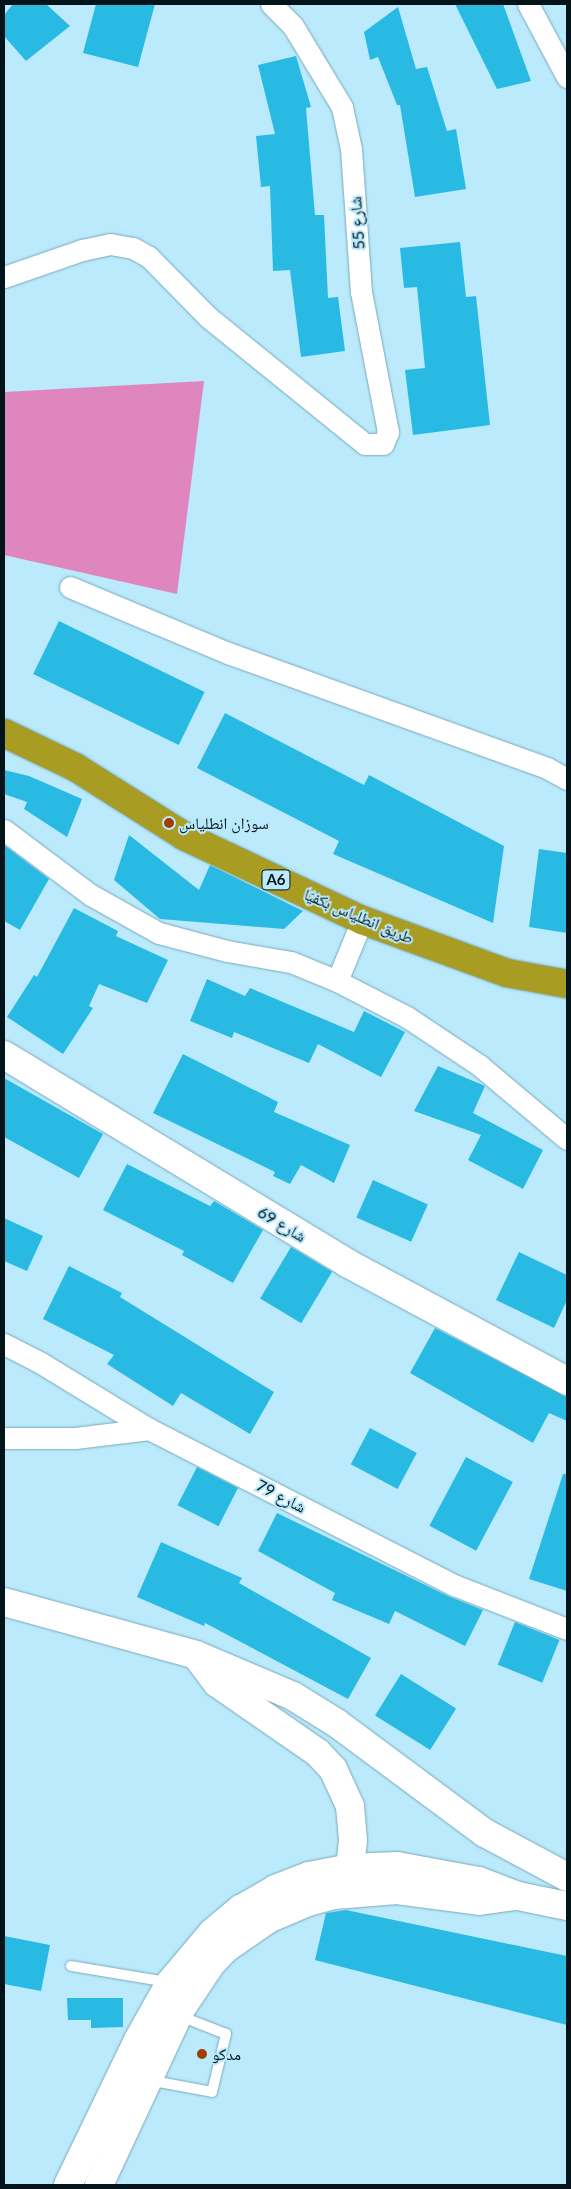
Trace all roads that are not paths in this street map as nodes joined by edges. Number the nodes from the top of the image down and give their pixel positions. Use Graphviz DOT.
graph roads {
  1 [pos="271,4"];
  2 [pos="528,4"];
  3 [pos="567,77"];
  4 [pos="4,277"];
  5 [pos="70,587"];
  6 [pos="4,733"];
  7 [pos="567,779"];
  8 [pos="4,830"];
  9 [pos="362,920"];
  10 [pos="337,981"];
  11 [pos="567,984"];
  12 [pos="4,1055"];
  13 [pos="567,1139"];
  14 [pos="4,1344"];
  15 [pos="567,1381"];
  16 [pos="148,1429"];
  17 [pos="4,1438"];
  18 [pos="4,1602"];
  19 [pos="567,1629"];
  20 [pos="196,1655"];
  21 [pos="530,1858"];
  22 [pos="567,1858"];
  23 [pos="350,1868"];
  24 [pos="567,1877"];
  25 [pos="518,1896"];
  26 [pos="567,1906"];
  27 [pos="71,1966"];
  28 [pos="170,1983"];
  29 [pos="178,2015"];
  30 [pos="147,2080"];
  31 [pos="68,2185"];
  32 [pos="99,2185"];
  1 -- 4 [label="street, شارع 55"];
  2 -- 3 [label="street"];
  5 -- 7 [label="street"];
  6 -- 9 [label="highway, طريق انطلياس بكفيّا / A6"];
  8 -- 10 [label="street"];
  9 -- 10 [label="street"];
  9 -- 11 [label="highway, طريق انطلياس بكفيّا / A6"];
  10 -- 13 [label="street"];
  12 -- 15 [label="street, شارع 69"];
  14 -- 16 [label="street, شارع 79"];
  16 -- 17 [label="street"];
  16 -- 19 [label="street, شارع 79"];
  18 -- 20 [label="street"];
  20 -- 21 [label="street"];
  20 -- 23 [label="street"];
  21 -- 22 [label="street"];
  21 -- 24 [label="street"];
  23 -- 25 [label="street"];
  23 -- 28 [label="street"];
  25 -- 26 [label="street"];
  25 -- 29 [label="street"];
  27 -- 28 [label="lane"];
  28 -- 31 [label="street"];
  29 -- 30 [label="street"];
  29 -- 30 [label="lane"];
  30 -- 32 [label="street"];
}
